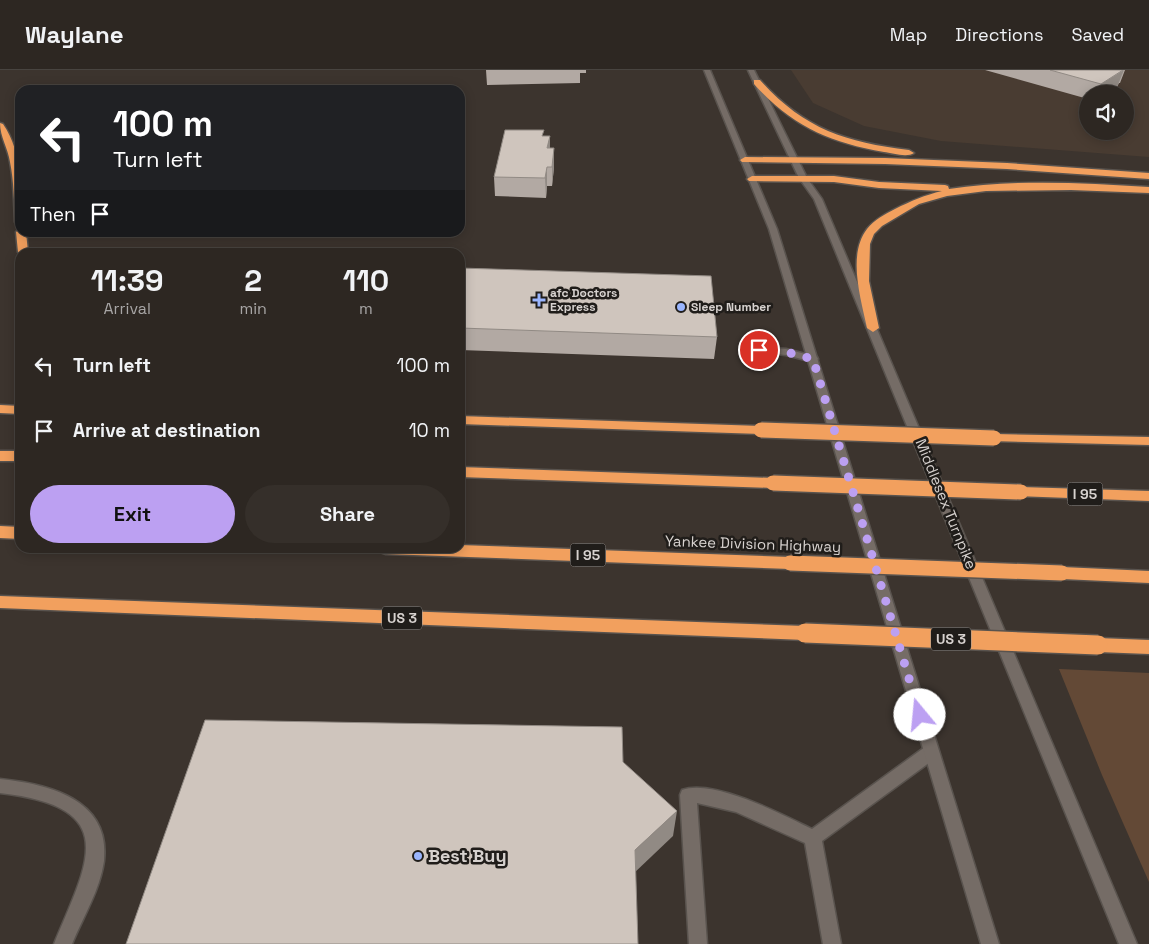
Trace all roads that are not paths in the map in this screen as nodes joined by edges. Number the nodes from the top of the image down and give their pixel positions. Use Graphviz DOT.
graph roads {
  1 [pos="707,70"];
  2 [pos="751,70"];
  3 [pos="757,82"];
  4 [pos="0,126"];
  5 [pos="745,160"];
  6 [pos="794,161"];
  7 [pos="1007,166"];
  8 [pos="15,167"];
  9 [pos="1149,176"];
  10 [pos="752,178"];
  11 [pos="802,178"];
  12 [pos="1000,187"];
  13 [pos="1149,190"];
  14 [pos="874,328"];
  15 [pos="745,349"];
  16 [pos="813,359"];
  17 [pos="0,409"];
  18 [pos="15,410"];
  19 [pos="465,420"];
  20 [pos="1149,441"];
  21 [pos="1121,442"];
  22 [pos="1149,445"];
  23 [pos="0,456"];
  24 [pos="15,456"];
  25 [pos="465,472"];
  26 [pos="1149,496"];
  27 [pos="0,532"];
  28 [pos="15,533"];
  29 [pos="465,551"];
  30 [pos="1149,577"];
  31 [pos="0,602"];
  32 [pos="1149,647"];
  33 [pos="931,752"];
  34 [pos="0,786"];
  35 [pos="813,838"];
  36 [pos="63,944"];
  37 [pos="698,944"];
  38 [pos="832,944"];
  39 [pos="990,944"];
  40 [pos="1128,944"];
  1 -- 5 [label="main road"];
  2 -- 3 [label="main road, Middlesex Turnpike"];
  3 -- 6 [label="main road, Middlesex Turnpike"];
  3 -- 7 [label="highway"];
  4 -- 8 [label="highway"];
  5 -- 6 [label="highway"];
  5 -- 10 [label="main road"];
  6 -- 7 [label="highway"];
  6 -- 11 [label="main road, Middlesex Turnpike"];
  7 -- 9 [label="highway"];
  10 -- 11 [label="highway"];
  10 -- 16 [label="main road"];
  11 -- 12 [label="highway"];
  11 -- 14 [label="main road, Middlesex Turnpike"];
  12 -- 13 [label="highway"];
  12 -- 14 [label="highway"];
  14 -- 40 [label="main road, Middlesex Turnpike"];
  15 -- 16 [label="main road"];
  16 -- 33 [label="main road"];
  17 -- 18 [label="highway"];
  19 -- 21 [label="highway, bridge"];
  20 -- 21 [label="highway"];
  21 -- 22 [label="highway"];
  23 -- 24 [label="highway"];
  25 -- 26 [label="highway, I 95, bridge"];
  27 -- 28 [label="highway"];
  29 -- 30 [label="highway, Yankee Division Highway / I 95, bridge"];
  31 -- 32 [label="highway, US 3, bridge"];
  33 -- 35 [label="main road"];
  33 -- 39 [label="main road"];
  34 -- 36 [label="main road"];
  35 -- 37 [label="main road"];
  35 -- 38 [label="main road"];
}
